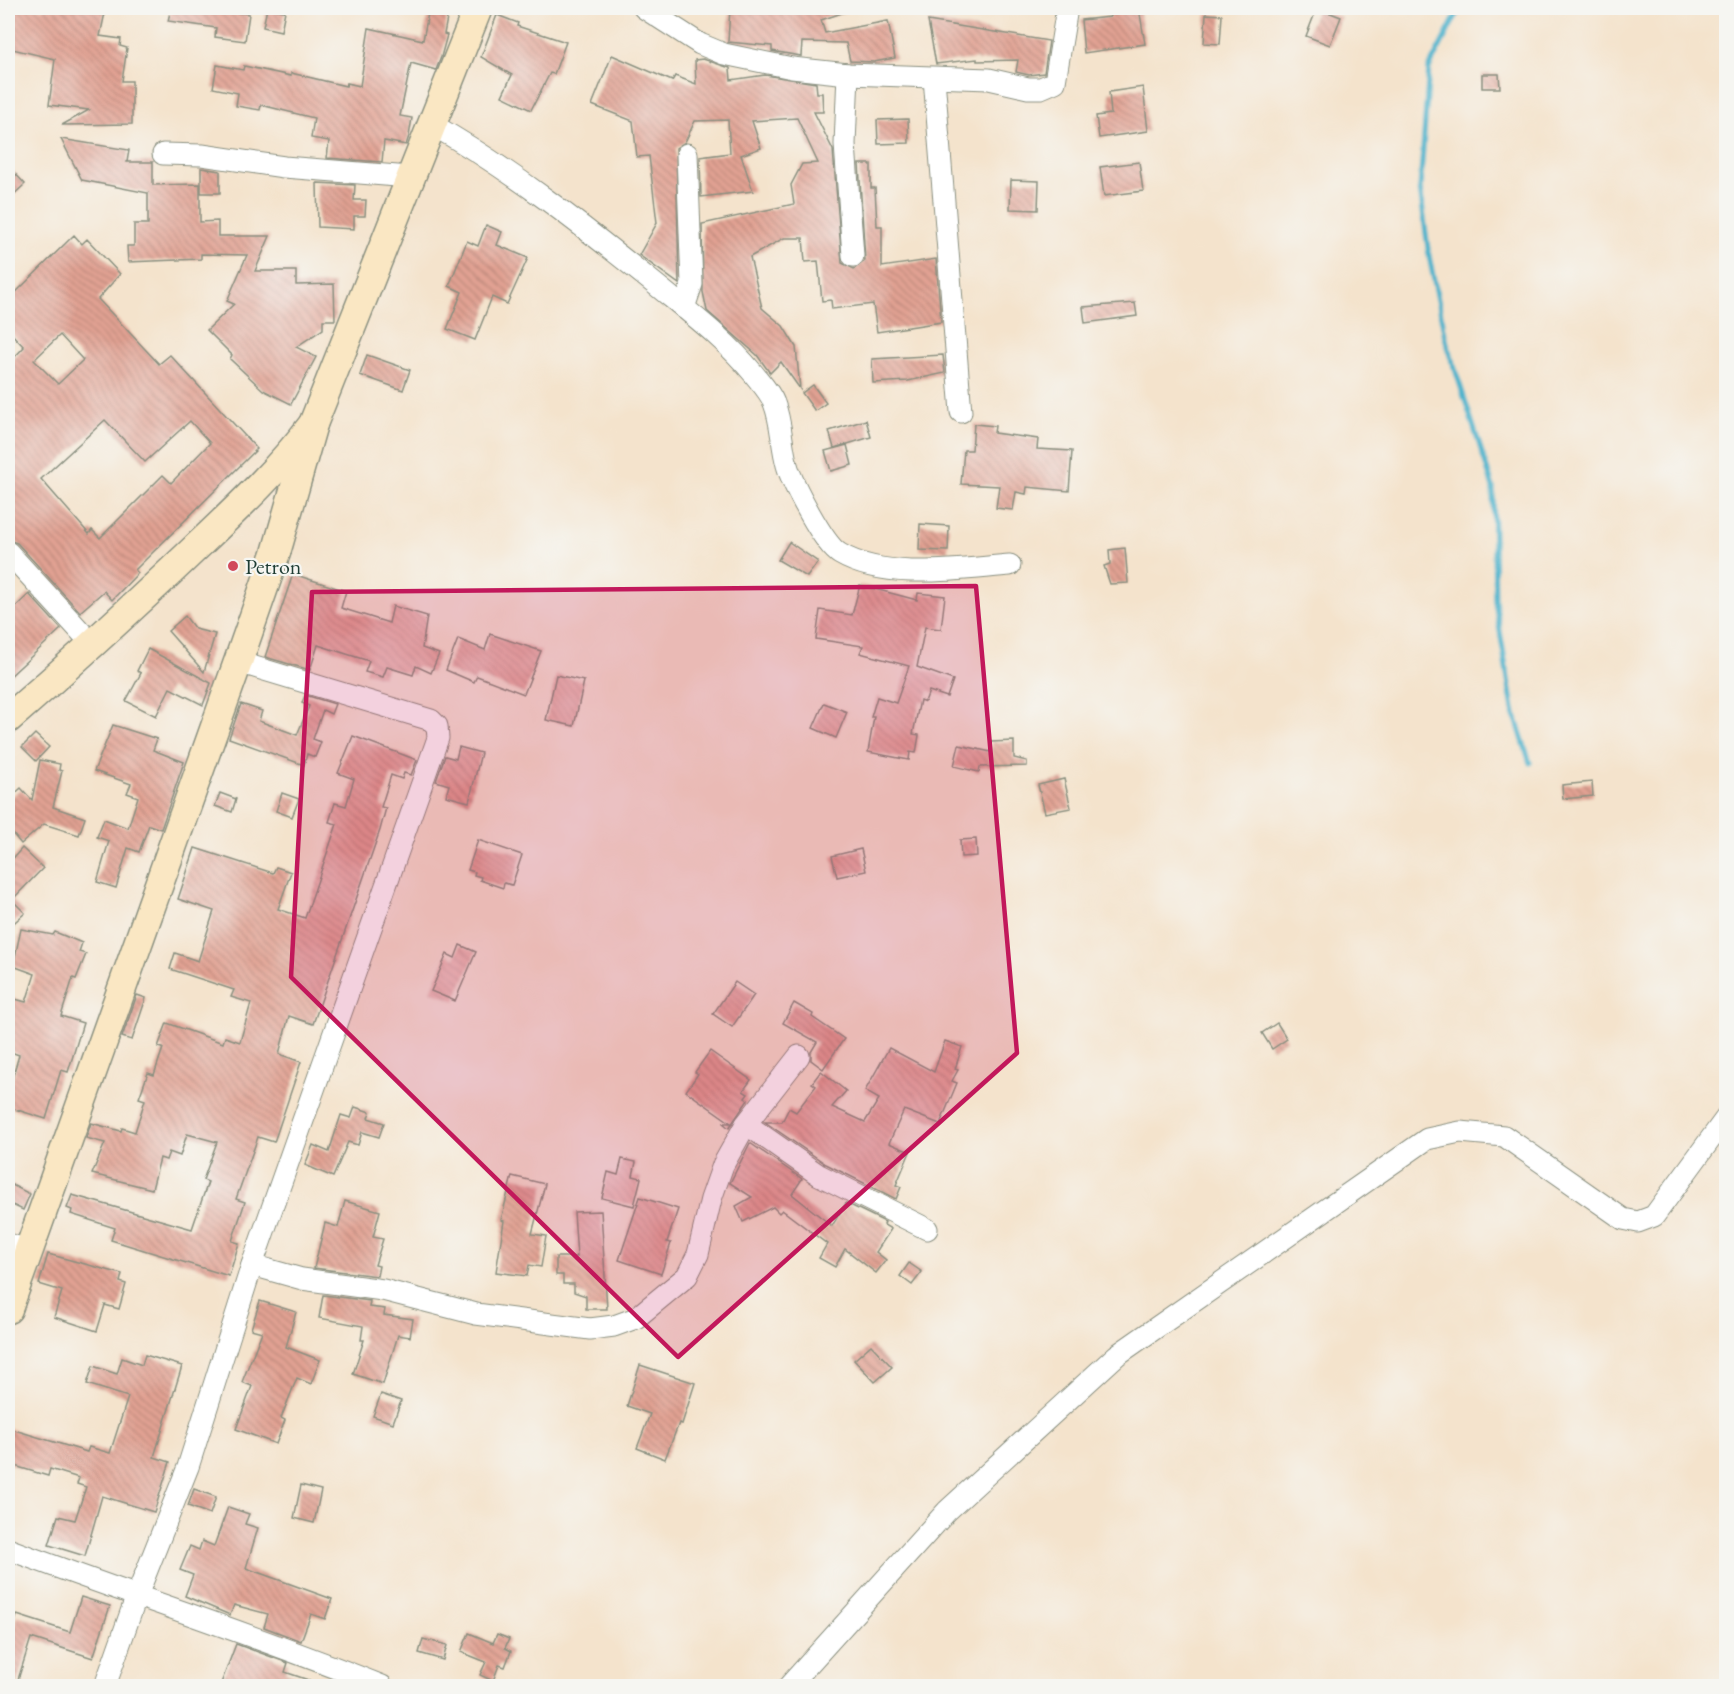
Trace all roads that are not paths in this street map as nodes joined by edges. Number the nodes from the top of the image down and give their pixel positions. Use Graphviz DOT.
graph roads {
  1 [pos="478,8"];
  2 [pos="644,8"];
  3 [pos="1067,8"];
  4 [pos="848,74"];
  5 [pos="934,78"];
  6 [pos="431,124"];
  7 [pos="163,154"];
  8 [pos="687,154"];
  9 [pos="410,177"];
  10 [pos="853,256"];
  11 [pos="684,308"];
  12 [pos="961,411"];
  13 [pos="313,424"];
  14 [pos="8,552"];
  15 [pos="1010,565"];
  16 [pos="93,645"];
  17 [pos="238,662"];
  18 [pos="8,719"];
  19 [pos="799,1056"];
  20 [pos="1726,1118"];
  21 [pos="746,1124"];
  22 [pos="927,1228"];
  23 [pos="18,1247"];
  24 [pos="252,1264"];
  25 [pos="8,1309"];
  26 [pos="8,1550"];
  27 [pos="136,1598"];
  28 [pos="105,1686"];
  29 [pos="382,1686"];
  30 [pos="789,1686"];
  1 -- 6 [label="street"];
  2 -- 4 [label="street"];
  3 -- 5 [label="street"];
  4 -- 5 [label="street"];
  4 -- 10 [label="street"];
  5 -- 12 [label="street"];
  6 -- 9 [label="street"];
  6 -- 11 [label="street"];
  7 -- 9 [label="street"];
  8 -- 11 [label="street"];
  9 -- 13 [label="street"];
  11 -- 15 [label="street"];
  13 -- 16 [label="street"];
  13 -- 17 [label="street"];
  14 -- 16 [label="street"];
  16 -- 18 [label="street"];
  17 -- 23 [label="street"];
  17 -- 24 [label="street"];
  19 -- 21 [label="street"];
  20 -- 30 [label="street"];
  21 -- 22 [label="street"];
  21 -- 24 [label="street"];
  23 -- 25 [label="street"];
  24 -- 27 [label="street"];
  26 -- 27 [label="street"];
  27 -- 28 [label="street"];
  27 -- 29 [label="street"];
}
